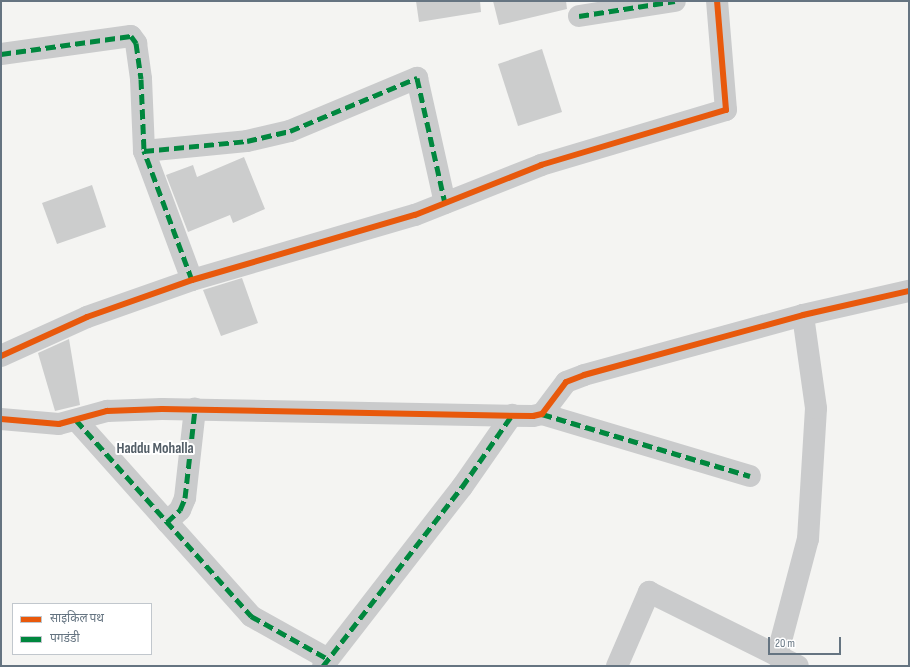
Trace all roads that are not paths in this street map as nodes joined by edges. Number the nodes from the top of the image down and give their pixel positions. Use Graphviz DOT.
graph roads {
  1 [pos="675,1"];
  2 [pos="717,1"];
  3 [pos="579,16"];
  4 [pos="1,54"];
  5 [pos="144,151"];
  6 [pos="445,203"];
  7 [pos="192,280"];
  8 [pos="909,291"];
  9 [pos="803,315"];
  10 [pos="1,356"];
  11 [pos="195,409"];
  12 [pos="542,414"];
  13 [pos="512,415"];
  14 [pos="1,419"];
  15 [pos="76,420"];
  16 [pos="750,476"];
  17 [pos="167,522"];
  18 [pos="777,656"];
  19 [pos="325,663"];
  20 [pos="617,666"];
  21 [pos="798,666"];
  1 -- 3 [label="street"];
  2 -- 6 [label="street"];
  4 -- 5 [label="street"];
  5 -- 6 [label="street"];
  5 -- 7 [label="street"];
  6 -- 7 [label="street"];
  7 -- 10 [label="street"];
  8 -- 9 [label="street"];
  9 -- 12 [label="street"];
  9 -- 18 [label="street"];
  11 -- 13 [label="street"];
  11 -- 15 [label="street"];
  11 -- 17 [label="street"];
  12 -- 13 [label="street"];
  12 -- 16 [label="street"];
  13 -- 19 [label="street"];
  14 -- 15 [label="street"];
  15 -- 17 [label="street"];
  17 -- 19 [label="street"];
  18 -- 20 [label="street"];
  18 -- 21 [label="street"];
}
